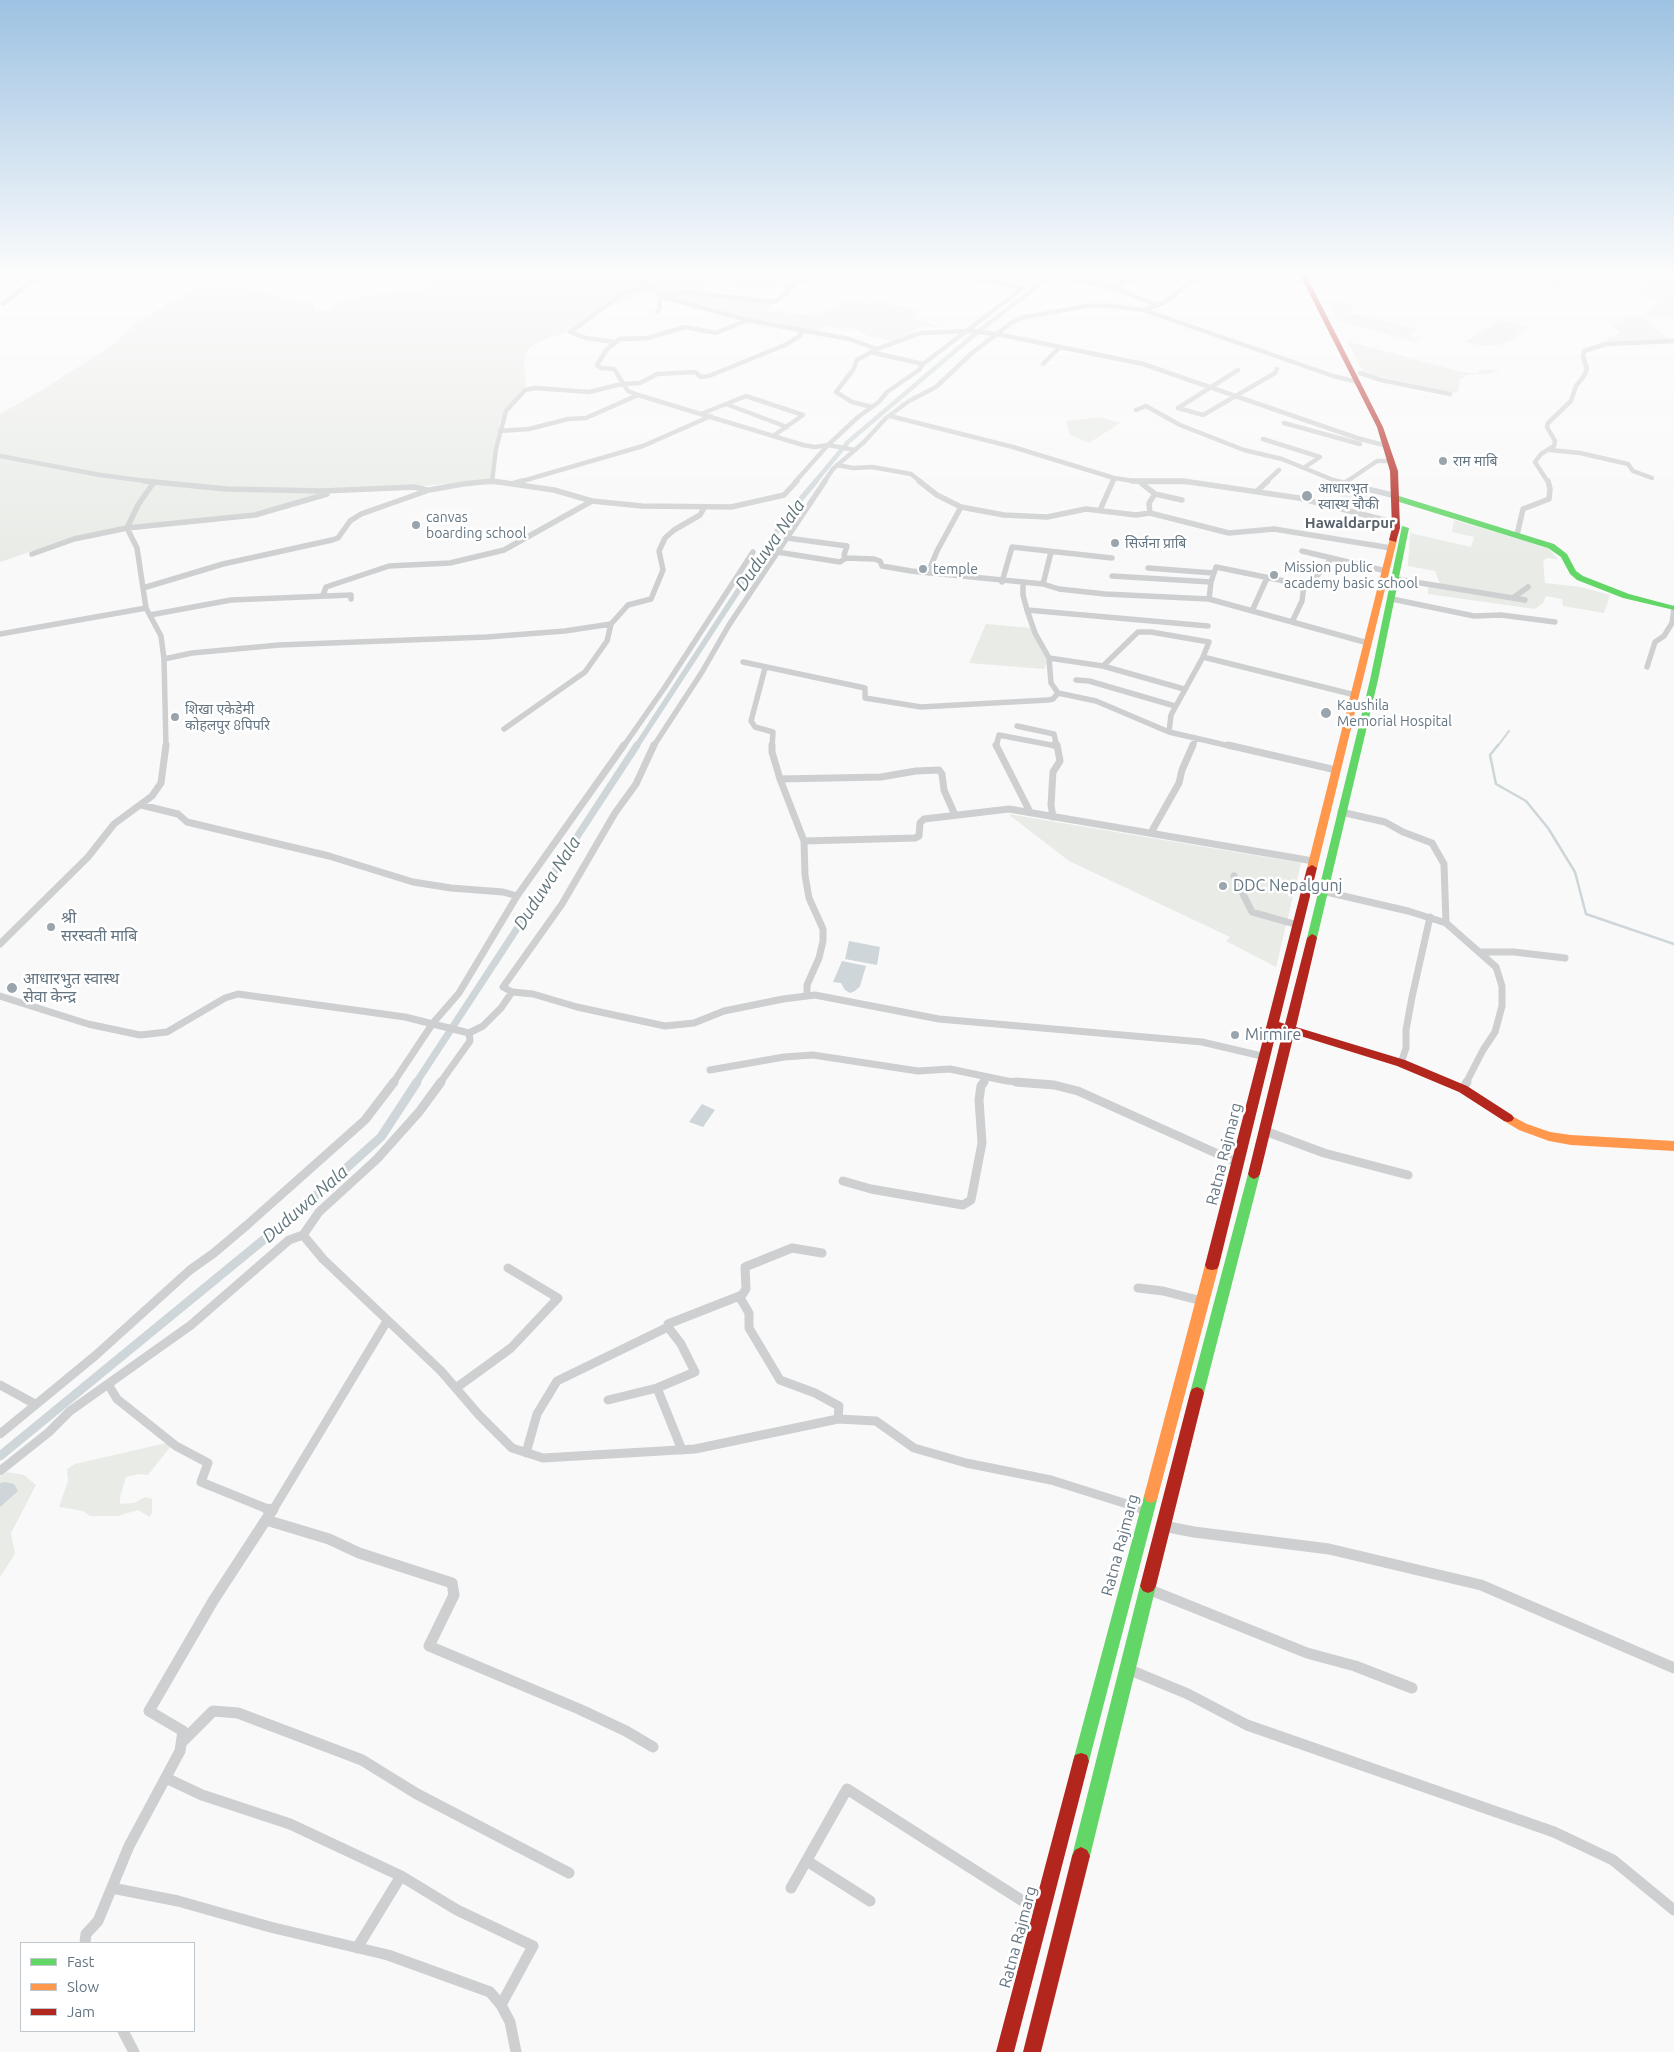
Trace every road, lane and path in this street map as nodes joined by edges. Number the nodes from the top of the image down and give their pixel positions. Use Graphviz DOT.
graph roads {
  1 [pos="611,369"];
  2 [pos="728,369"];
  3 [pos="853,369"];
  4 [pos="920,369"];
  5 [pos="955,369"];
  6 [pos="1156,369"];
  7 [pos="1277,369"];
  8 [pos="1311,369"];
  9 [pos="1354,369"];
  10 [pos="1355,369"];
  11 [pos="1587,369"];
  12 [pos="1238,370"];
  13 [pos="1359,378"];
  14 [pos="622,384"];
  15 [pos="1211,388"];
  16 [pos="1450,394"];
  17 [pos="638,395"];
  18 [pos="1234,396"];
  19 [pos="726,404"];
  20 [pos="872,408"];
  21 [pos="1173,409"];
  22 [pos="1136,410"];
  23 [pos="701,414"];
  24 [pos="1161,415"];
  25 [pos="711,416"];
  26 [pos="890,416"];
  27 [pos="1284,423"];
  28 [pos="787,427"];
  29 [pos="500,431"];
  30 [pos="773,436"];
  31 [pos="1263,439"];
  32 [pos="828,445"];
  33 [pos="855,450"];
  34 [pos="1550,450"];
  35 [pos="1389,453"];
  36 [pos="0,456"];
  37 [pos="837,465"];
  38 [pos="1305,468"];
  39 [pos="1279,470"];
  40 [pos="1114,478"];
  41 [pos="1652,478"];
  42 [pos="492,481"];
  43 [pos="154,482"];
  44 [pos="1140,482"];
  45 [pos="513,484"];
  46 [pos="1343,484"];
  47 [pos="429,490"];
  48 [pos="336,491"];
  49 [pos="1257,491"];
  50 [pos="1155,494"];
  51 [pos="1399,499"];
  52 [pos="1182,500"];
  53 [pos="592,501"];
  54 [pos="961,507"];
  55 [pos="704,508"];
  56 [pos="1100,510"];
  57 [pos="1150,512"];
  58 [pos="1396,523"];
  59 [pos="127,528"];
  60 [pos="1517,536"];
  61 [pos="787,538"];
  62 [pos="1391,548"];
  63 [pos="753,552"];
  64 [pos="777,552"];
  65 [pos="1051,552"];
  66 [pos="1302,552"];
  67 [pos="32,554"];
  68 [pos="846,558"];
  69 [pos="1112,558"];
  70 [pos="1332,558"];
  71 [pos="1148,568"];
  72 [pos="1386,570"];
  73 [pos="928,573"];
  74 [pos="1213,573"];
  75 [pos="1112,576"];
  76 [pos="1267,578"];
  77 [pos="1396,579"];
  78 [pos="1002,582"];
  79 [pos="1210,582"];
  80 [pos="1023,584"];
  81 [pos="1043,584"];
  82 [pos="1304,585"];
  83 [pos="1528,587"];
  84 [pos="143,588"];
  85 [pos="323,595"];
  86 [pos="1513,598"];
  87 [pos="351,599"];
  88 [pos="1209,599"];
  89 [pos="1392,599"];
  90 [pos="1525,600"];
  91 [pos="146,608"];
  92 [pos="1674,608"];
  93 [pos="1027,610"];
  94 [pos="1252,611"];
  95 [pos="150,615"];
  96 [pos="1292,622"];
  97 [pos="1555,622"];
  98 [pos="611,624"];
  99 [pos="1208,626"];
  100 [pos="0,634"];
  101 [pos="1368,643"];
  102 [pos="1203,657"];
  103 [pos="1049,658"];
  104 [pos="164,659"];
  105 [pos="743,662"];
  106 [pos="1103,666"];
  107 [pos="1648,667"];
  108 [pos="765,668"];
  109 [pos="1076,680"];
  110 [pos="1184,689"];
  111 [pos="1058,693"];
  112 [pos="1355,695"];
  113 [pos="1175,706"];
  114 [pos="1017,726"];
  115 [pos="504,729"];
  116 [pos="1169,732"];
  117 [pos="1196,738"];
  118 [pos="1056,746"];
  119 [pos="1336,770"];
  120 [pos="780,779"];
  121 [pos="141,805"];
  122 [pos="1030,812"];
  123 [pos="1341,812"];
  124 [pos="956,815"];
  125 [pos="1053,817"];
  126 [pos="1155,834"];
  127 [pos="804,841"];
  128 [pos="1313,861"];
  129 [pos="1234,876"];
  130 [pos="1322,891"];
  131 [pos="517,896"];
  132 [pos="1430,917"];
  133 [pos="1446,923"];
  134 [pos="1298,925"];
  135 [pos="0,944"];
  136 [pos="1480,952"];
  137 [pos="1565,958"];
  138 [pos="512,992"];
  139 [pos="0,996"];
  140 [pos="807,996"];
  141 [pos="1273,1024"];
  142 [pos="435,1025"];
  143 [pos="1290,1030"];
  144 [pos="469,1033"];
  145 [pos="1264,1056"];
  146 [pos="1280,1061"];
  147 [pos="1401,1063"];
  148 [pos="710,1070"];
  149 [pos="987,1077"];
  150 [pos="1463,1090"];
  151 [pos="1265,1130"];
  152 [pos="1674,1146"];
  153 [pos="1238,1163"];
  154 [pos="1408,1175"];
  155 [pos="842,1181"];
  156 [pos="303,1235"];
  157 [pos="822,1253"];
  158 [pos="508,1268"];
  159 [pos="1138,1288"];
  160 [pos="739,1296"];
  161 [pos="1202,1301"];
  162 [pos="387,1321"];
  163 [pos="668,1327"];
  164 [pos="108,1384"];
  165 [pos="0,1385"];
  166 [pos="456,1388"];
  167 [pos="657,1388"];
  168 [pos="608,1400"];
  169 [pos="35,1404"];
  170 [pos="838,1419"];
  171 [pos="0,1434"];
  172 [pos="682,1450"];
  173 [pos="526,1453"];
  174 [pos="0,1471"];
  175 [pos="1146,1510"];
  176 [pos="269,1516"];
  177 [pos="1164,1526"];
  178 [pos="1148,1589"];
  179 [pos="1674,1668"];
  180 [pos="1128,1669"];
  181 [pos="1412,1688"];
  182 [pos="182,1742"];
  183 [pos="653,1747"];
  184 [pos="166,1778"];
  185 [pos="807,1861"];
  186 [pos="569,1874"];
  187 [pos="401,1876"];
  188 [pos="112,1888"];
  189 [pos="791,1888"];
  190 [pos="870,1901"];
  191 [pos="1674,1910"];
  192 [pos="1042,1913"];
  193 [pos="85,1942"];
  194 [pos="357,1948"];
  195 [pos="501,2005"];
  196 [pos="124,2032"];
  197 [pos="134,2052"];
  198 [pos="516,2052"];
  199 [pos="1005,2052"];
  200 [pos="1032,2052"];
  1 -- 14 [label="street"];
  2 -- 14 [label="street"];
  3 -- 20 [label="street"];
  4 -- 20 [label="street"];
  5 -- 26 [label="street"];
  6 -- 15 [label="street"];
  7 -- 18 [label="street"];
  8 -- 13 [label="street"];
  9 -- 13 [label="main road, Ratna Rajmarg"];
  10 -- 13 [label="main road, Ratna Rajmarg"];
  11 -- 34 [label="street"];
  12 -- 15 [label="street"];
  13 -- 16 [label="street"];
  13 -- 35 [label="main road, Ratna Rajmarg"];
  13 -- 51 [label="main road, Ratna Rajmarg"];
  14 -- 17 [label="street"];
  14 -- 29 [label="street"];
  15 -- 18 [label="street"];
  15 -- 21 [label="street"];
  17 -- 23 [label="street"];
  17 -- 29 [label="street"];
  18 -- 21 [label="street"];
  18 -- 35 [label="street"];
  19 -- 23 [label="street"];
  19 -- 28 [label="street"];
  19 -- 28 [label="street"];
  20 -- 32 [label="street"];
  21 -- 24 [label="street"];
  22 -- 24 [label="street"];
  23 -- 25 [label="street"];
  24 -- 38 [label="street"];
  25 -- 30 [label="street"];
  25 -- 45 [label="street"];
  26 -- 33 [label="street"];
  26 -- 40 [label="street"];
  27 -- 35 [label="street"];
  28 -- 30 [label="street"];
  29 -- 42 [label="street"];
  30 -- 32 [label="street"];
  31 -- 38 [label="street"];
  32 -- 33 [label="street"];
  32 -- 55 [label="street"];
  33 -- 37 [label="street"];
  34 -- 41 [label="street"];
  34 -- 60 [label="street"];
  35 -- 46 [label="street"];
  35 -- 51 [label="main road, Ratna Rajmarg"];
  36 -- 43 [label="street"];
  37 -- 54 [label="street"];
  37 -- 61 [label="street"];
  38 -- 46 [label="street"];
  39 -- 49 [label="street"];
  40 -- 44 [label="street"];
  40 -- 56 [label="street"];
  42 -- 45 [label="street"];
  42 -- 47 [label="street"];
  43 -- 48 [label="street"];
  43 -- 59 [label="street"];
  44 -- 49 [label="street"];
  44 -- 50 [label="street"];
  45 -- 53 [label="street"];
  46 -- 51 [label="street"];
  47 -- 48 [label="street"];
  47 -- 84 [label="street"];
  48 -- 59 [label="street"];
  49 -- 58 [label="street"];
  50 -- 52 [label="street"];
  50 -- 57 [label="street"];
  51 -- 58 [label="main road, Ratna Rajmarg"];
  51 -- 60 [label="main road"];
  51 -- 77 [label="main road, Ratna Rajmarg"];
  53 -- 55 [label="street"];
  53 -- 85 [label="street"];
  54 -- 56 [label="street"];
  54 -- 73 [label="street"];
  55 -- 98 [label="street"];
  56 -- 57 [label="street"];
  57 -- 62 [label="street"];
  58 -- 62 [label="main road, Ratna Rajmarg"];
  59 -- 67 [label="street"];
  59 -- 84 [label="street"];
  60 -- 92 [label="main road"];
  61 -- 64 [label="street"];
  61 -- 68 [label="street"];
  62 -- 72 [label="main road, Ratna Rajmarg"];
  63 -- 131 [label="street"];
  64 -- 68 [label="street"];
  64 -- 138 [label="street"];
  65 -- 69 [label="street"];
  65 -- 78 [label="street"];
  65 -- 81 [label="street"];
  66 -- 70 [label="street"];
  68 -- 73 [label="street"];
  70 -- 72 [label="street"];
  70 -- 82 [label="street"];
  71 -- 74 [label="street"];
  72 -- 101 [label="main road, Ratna Rajmarg"];
  73 -- 78 [label="street"];
  74 -- 76 [label="street"];
  74 -- 79 [label="street"];
  75 -- 79 [label="street"];
  76 -- 82 [label="street"];
  76 -- 94 [label="street"];
  77 -- 86 [label="street"];
  77 -- 89 [label="main road, Ratna Rajmarg"];
  78 -- 80 [label="street"];
  79 -- 88 [label="street"];
  80 -- 81 [label="street"];
  80 -- 93 [label="street"];
  81 -- 88 [label="street"];
  82 -- 96 [label="street"];
  83 -- 86 [label="street"];
  84 -- 91 [label="street"];
  85 -- 87 [label="street"];
  85 -- 95 [label="street"];
  86 -- 90 [label="street"];
  88 -- 94 [label="street"];
  89 -- 97 [label="street"];
  89 -- 123 [label="main road, Ratna Rajmarg"];
  91 -- 95 [label="street"];
  91 -- 100 [label="street"];
  92 -- 107 [label="street"];
  93 -- 99 [label="street"];
  93 -- 103 [label="street"];
  94 -- 96 [label="street"];
  95 -- 104 [label="street"];
  96 -- 101 [label="street"];
  98 -- 104 [label="street"];
  98 -- 115 [label="street"];
  101 -- 112 [label="main road, Ratna Rajmarg"];
  102 -- 106 [label="street"];
  102 -- 110 [label="street"];
  102 -- 112 [label="street"];
  103 -- 106 [label="street"];
  103 -- 111 [label="street"];
  104 -- 121 [label="street"];
  105 -- 108 [label="street"];
  106 -- 110 [label="street"];
  108 -- 111 [label="street"];
  108 -- 120 [label="street"];
  109 -- 113 [label="street"];
  110 -- 113 [label="street"];
  111 -- 116 [label="street"];
  112 -- 119 [label="main road, Ratna Rajmarg"];
  113 -- 116 [label="street"];
  114 -- 118 [label="street"];
  116 -- 117 [label="street"];
  117 -- 119 [label="street"];
  117 -- 126 [label="street"];
  118 -- 122 [label="street"];
  118 -- 125 [label="street"];
  119 -- 128 [label="main road, Ratna Rajmarg"];
  120 -- 124 [label="street"];
  120 -- 127 [label="street"];
  121 -- 131 [label="street"];
  121 -- 135 [label="street"];
  122 -- 124 [label="street"];
  122 -- 125 [label="street"];
  123 -- 130 [label="main road, Ratna Rajmarg"];
  123 -- 133 [label="street"];
  124 -- 127 [label="street"];
  125 -- 126 [label="street"];
  126 -- 128 [label="street"];
  127 -- 140 [label="street"];
  128 -- 134 [label="main road, Ratna Rajmarg"];
  129 -- 134 [label="street"];
  130 -- 132 [label="street"];
  130 -- 143 [label="main road, Ratna Rajmarg"];
  131 -- 142 [label="street"];
  132 -- 133 [label="street"];
  132 -- 147 [label="street"];
  133 -- 136 [label="street"];
  134 -- 141 [label="main road, Ratna Rajmarg"];
  136 -- 137 [label="street"];
  136 -- 150 [label="street"];
  138 -- 140 [label="street"];
  138 -- 144 [label="street"];
  139 -- 142 [label="street"];
  140 -- 145 [label="street"];
  141 -- 143 [label="main road"];
  141 -- 145 [label="main road, Ratna Rajmarg"];
  142 -- 144 [label="street"];
  142 -- 169 [label="street"];
  143 -- 146 [label="main road, Ratna Rajmarg"];
  143 -- 147 [label="main road"];
  144 -- 156 [label="street"];
  145 -- 146 [label="street"];
  145 -- 153 [label="main road, Ratna Rajmarg"];
  146 -- 151 [label="main road, Ratna Rajmarg"];
  147 -- 150 [label="main road"];
  148 -- 149 [label="street"];
  149 -- 153 [label="street"];
  149 -- 155 [label="street"];
  150 -- 152 [label="main road"];
  151 -- 154 [label="street"];
  151 -- 177 [label="main road, Ratna Rajmarg"];
  153 -- 161 [label="main road, Ratna Rajmarg"];
  156 -- 162 [label="street"];
  156 -- 164 [label="street"];
  157 -- 160 [label="street"];
  158 -- 166 [label="street"];
  159 -- 161 [label="street"];
  160 -- 163 [label="street"];
  160 -- 170 [label="street"];
  161 -- 175 [label="main road, Ratna Rajmarg"];
  162 -- 166 [label="street"];
  162 -- 176 [label="street"];
  163 -- 167 [label="street"];
  163 -- 173 [label="street"];
  164 -- 174 [label="street"];
  164 -- 176 [label="street"];
  165 -- 169 [label="street"];
  166 -- 173 [label="street"];
  167 -- 168 [label="street"];
  167 -- 172 [label="street"];
  169 -- 171 [label="street"];
  170 -- 172 [label="street"];
  170 -- 175 [label="street"];
  172 -- 173 [label="street"];
  175 -- 192 [label="main road, Ratna Rajmarg"];
  176 -- 182 [label="street"];
  176 -- 183 [label="street"];
  177 -- 178 [label="main road, Ratna Rajmarg"];
  177 -- 179 [label="street"];
  178 -- 180 [label="main road, Ratna Rajmarg"];
  178 -- 181 [label="street"];
  180 -- 191 [label="street"];
  180 -- 200 [label="main road, Ratna Rajmarg"];
  182 -- 184 [label="street"];
  182 -- 186 [label="street"];
  184 -- 187 [label="street"];
  184 -- 188 [label="street"];
  185 -- 189 [label="street"];
  185 -- 190 [label="street"];
  185 -- 192 [label="street"];
  187 -- 194 [label="street"];
  187 -- 195 [label="street"];
  188 -- 193 [label="street"];
  188 -- 194 [label="street"];
  192 -- 199 [label="main road, Ratna Rajmarg"];
  194 -- 195 [label="street"];
  195 -- 198 [label="street"];
  196 -- 197 [label="street"];
}
